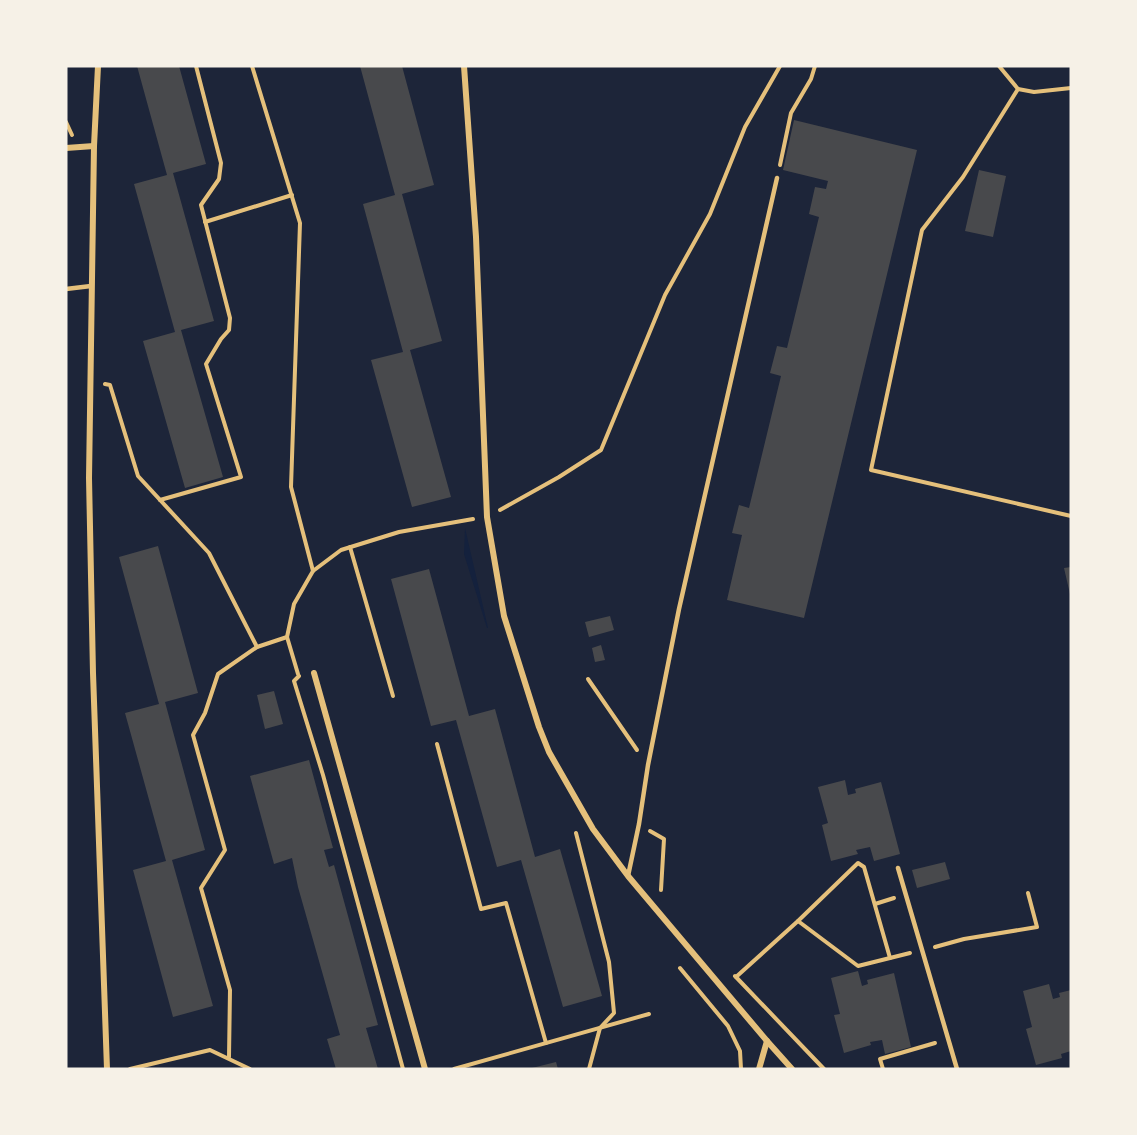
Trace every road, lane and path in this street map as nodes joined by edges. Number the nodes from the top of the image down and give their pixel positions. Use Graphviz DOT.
graph roads {
  1 [pos="98,66"];
  2 [pos="196,66"];
  3 [pos="252,66"];
  4 [pos="464,66"];
  5 [pos="780,66"];
  6 [pos="815,66"];
  7 [pos="999,66"];
  8 [pos="1018,88"];
  9 [pos="1071,88"];
  10 [pos="93,146"];
  11 [pos="66,148"];
  12 [pos="777,178"];
  13 [pos="292,195"];
  14 [pos="205,222"];
  15 [pos="91,286"];
  16 [pos="66,289"];
  17 [pos="90,382"];
  18 [pos="160,500"];
  19 [pos="1071,516"];
  20 [pos="487,517"];
  21 [pos="350,547"];
  22 [pos="313,571"];
  23 [pos="287,638"];
  24 [pos="257,647"];
  25 [pos="314,673"];
  26 [pos="299,676"];
  27 [pos="588,679"];
  28 [pos="393,696"];
  29 [pos="437,744"];
  30 [pos="648,765"];
  31 [pos="639,824"];
  32 [pos="572,825"];
  33 [pos="898,868"];
  34 [pos="627,876"];
  35 [pos="1028,893"];
  36 [pos="660,897"];
  37 [pos="798,921"];
  38 [pos="922,950"];
  39 [pos="890,958"];
  40 [pos="681,968"];
  41 [pos="728,969"];
  42 [pos="736,977"];
  43 [pos="649,1014"];
  44 [pos="600,1028"];
  45 [pos="767,1041"];
  46 [pos="939,1042"];
  47 [pos="546,1043"];
  48 [pos="229,1057"];
  49 [pos="107,1069"];
  50 [pos="130,1069"];
  51 [pos="250,1069"];
  52 [pos="403,1069"];
  53 [pos="425,1069"];
  54 [pos="454,1069"];
  55 [pos="589,1069"];
  56 [pos="741,1069"];
  57 [pos="759,1069"];
  58 [pos="792,1069"];
  59 [pos="824,1069"];
  60 [pos="883,1069"];
  61 [pos="957,1069"];
  1 -- 10 [label="street"];
  2 -- 14 [label="path"];
  3 -- 13 [label="path"];
  4 -- 20 [label="street"];
  5 -- 20 [label="path"];
  6 -- 12 [label="path"];
  7 -- 8 [label="path"];
  8 -- 9 [label="path"];
  8 -- 19 [label="path"];
  10 -- 11 [label="street"];
  10 -- 15 [label="street"];
  12 -- 30 [label="lane"];
  13 -- 14 [label="path"];
  13 -- 22 [label="path"];
  14 -- 18 [label="path"];
  15 -- 16 [label="lane"];
  15 -- 17 [label="street"];
  17 -- 18 [label="path"];
  17 -- 49 [label="street"];
  18 -- 24 [label="path"];
  20 -- 21 [label="path"];
  20 -- 34 [label="street"];
  21 -- 22 [label="path"];
  21 -- 28 [label="path"];
  22 -- 23 [label="path"];
  23 -- 24 [label="path"];
  23 -- 26 [label="path"];
  24 -- 48 [label="path"];
  25 -- 26 [label="path"];
  25 -- 53 [label="street"];
  26 -- 52 [label="path"];
  27 -- 30 [label="path"];
  29 -- 47 [label="path"];
  30 -- 31 [label="lane"];
  31 -- 34 [label="lane"];
  31 -- 36 [label="path"];
  32 -- 44 [label="path"];
  33 -- 38 [label="lane"];
  34 -- 45 [label="street"];
  35 -- 38 [label="path"];
  37 -- 39 [label="path"];
  37 -- 39 [label="path"];
  37 -- 42 [label="path"];
  38 -- 39 [label="path"];
  38 -- 61 [label="lane"];
  40 -- 56 [label="path"];
  41 -- 42 [label="path"];
  42 -- 59 [label="path"];
  43 -- 44 [label="path"];
  44 -- 47 [label="path"];
  44 -- 55 [label="path"];
  45 -- 57 [label="street"];
  45 -- 58 [label="street"];
  46 -- 60 [label="path"];
  47 -- 54 [label="path"];
  48 -- 50 [label="path"];
  48 -- 51 [label="path"];
}
